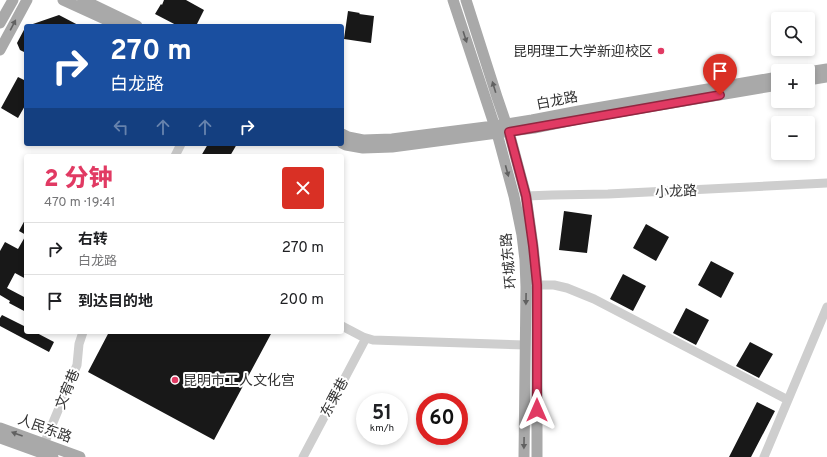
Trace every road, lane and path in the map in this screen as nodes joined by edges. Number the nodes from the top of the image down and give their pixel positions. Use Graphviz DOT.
graph roads {
  1 [pos="13,0"];
  2 [pos="27,0"];
  3 [pos="63,0"];
  4 [pos="83,0"];
  5 [pos="453,0"];
  6 [pos="466,0"];
  7 [pos="0,23"];
  8 [pos="116,24"];
  9 [pos="133,24"];
  10 [pos="0,50"];
  11 [pos="827,69"];
  12 [pos="815,71"];
  13 [pos="827,77"];
  14 [pos="771,78"];
  15 [pos="815,79"];
  16 [pos="771,86"];
  17 [pos="508,128"];
  18 [pos="496,130"];
  19 [pos="344,135"];
  20 [pos="344,144"];
  21 [pos="827,183"];
  22 [pos="526,196"];
  23 [pos="537,285"];
  24 [pos="827,308"];
  25 [pos="344,327"];
  26 [pos="82,334"];
  27 [pos="366,338"];
  28 [pos="526,345"];
  29 [pos="788,400"];
  30 [pos="0,428"];
  31 [pos="0,438"];
  32 [pos="40,451"];
  33 [pos="53,457"];
  34 [pos="80,457"];
  35 [pos="302,457"];
  36 [pos="524,457"];
  37 [pos="537,457"];
  38 [pos="764,457"];
  1 -- 7 [label="main road"];
  10 -- 2 [label="main road, one-way"];
  3 -- 8 [label="main road"];
  4 -- 9 [label="main road"];
  5 -- 18 [label="main road, 环城东路, one-way"];
  17 -- 6 [label="main road, 环城东路, one-way"];
  11 -- 12 [label="main road"];
  13 -- 15 [label="main road"];
  14 -- 17 [label="main road, 白龙路"];
  16 -- 17 [label="main road, 白龙路"];
  17 -- 18 [label="main road, 白龙路"];
  17 -- 22 [label="main road, 环城东路"];
  18 -- 19 [label="main road, 白龙路"];
  18 -- 20 [label="main road, 白龙路"];
  18 -- 28 [label="main road, 环城东路, one-way"];
  21 -- 22 [label="street, 小龙路"];
  22 -- 23 [label="main road, 环城东路"];
  23 -- 29 [label="street"];
  23 -- 37 [label="main road, 环城东路"];
  24 -- 29 [label="street"];
  25 -- 27 [label="street"];
  26 -- 32 [label="street, 文宥巷"];
  27 -- 28 [label="street"];
  27 -- 35 [label="street, 东栗巷"];
  28 -- 36 [label="main road, 环城东路, one-way"];
  29 -- 38 [label="street"];
  32 -- 30 [label="main road, 人民东路, one-way"];
  31 -- 32 [label="main road, 人民东路"];
  32 -- 33 [label="main road, 人民东路"];
  32 -- 34 [label="main road, 人民东路"];
}
